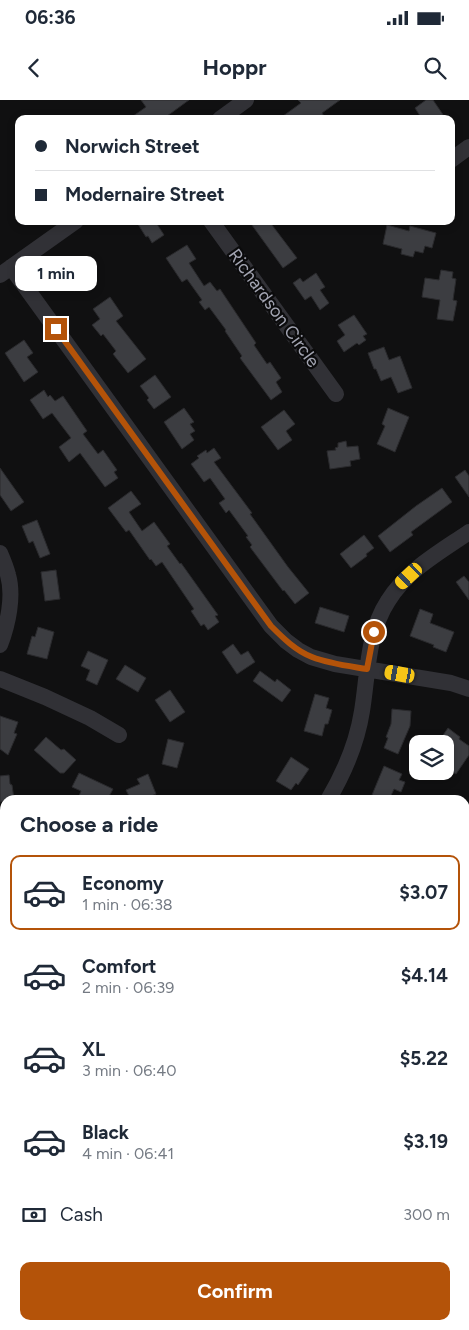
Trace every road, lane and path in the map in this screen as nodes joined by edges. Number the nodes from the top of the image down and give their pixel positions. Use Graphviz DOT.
graph roads {
  1 [pos="246,100"];
  2 [pos="225,115"];
  3 [pos="469,147"];
  4 [pos="455,157"];
  5 [pos="70,225"];
  6 [pos="214,225"];
  7 [pos="6,271"];
  8 [pos="336,394"];
  9 [pos="469,532"];
  10 [pos="0,553"];
  11 [pos="0,645"];
  12 [pos="367,669"];
  13 [pos="0,679"];
  14 [pos="469,690"];
  15 [pos="119,735"];
  16 [pos="331,795"];
  1 -- 2 [label="street"];
  3 -- 4 [label="street"];
  5 -- 7 [label="street"];
  6 -- 8 [label="street, Richardson Circle"];
  7 -- 12 [label="street"];
  9 -- 12 [label="street"];
  10 -- 11 [label="street"];
  12 -- 14 [label="street"];
  12 -- 16 [label="street"];
  13 -- 15 [label="street"];
}
